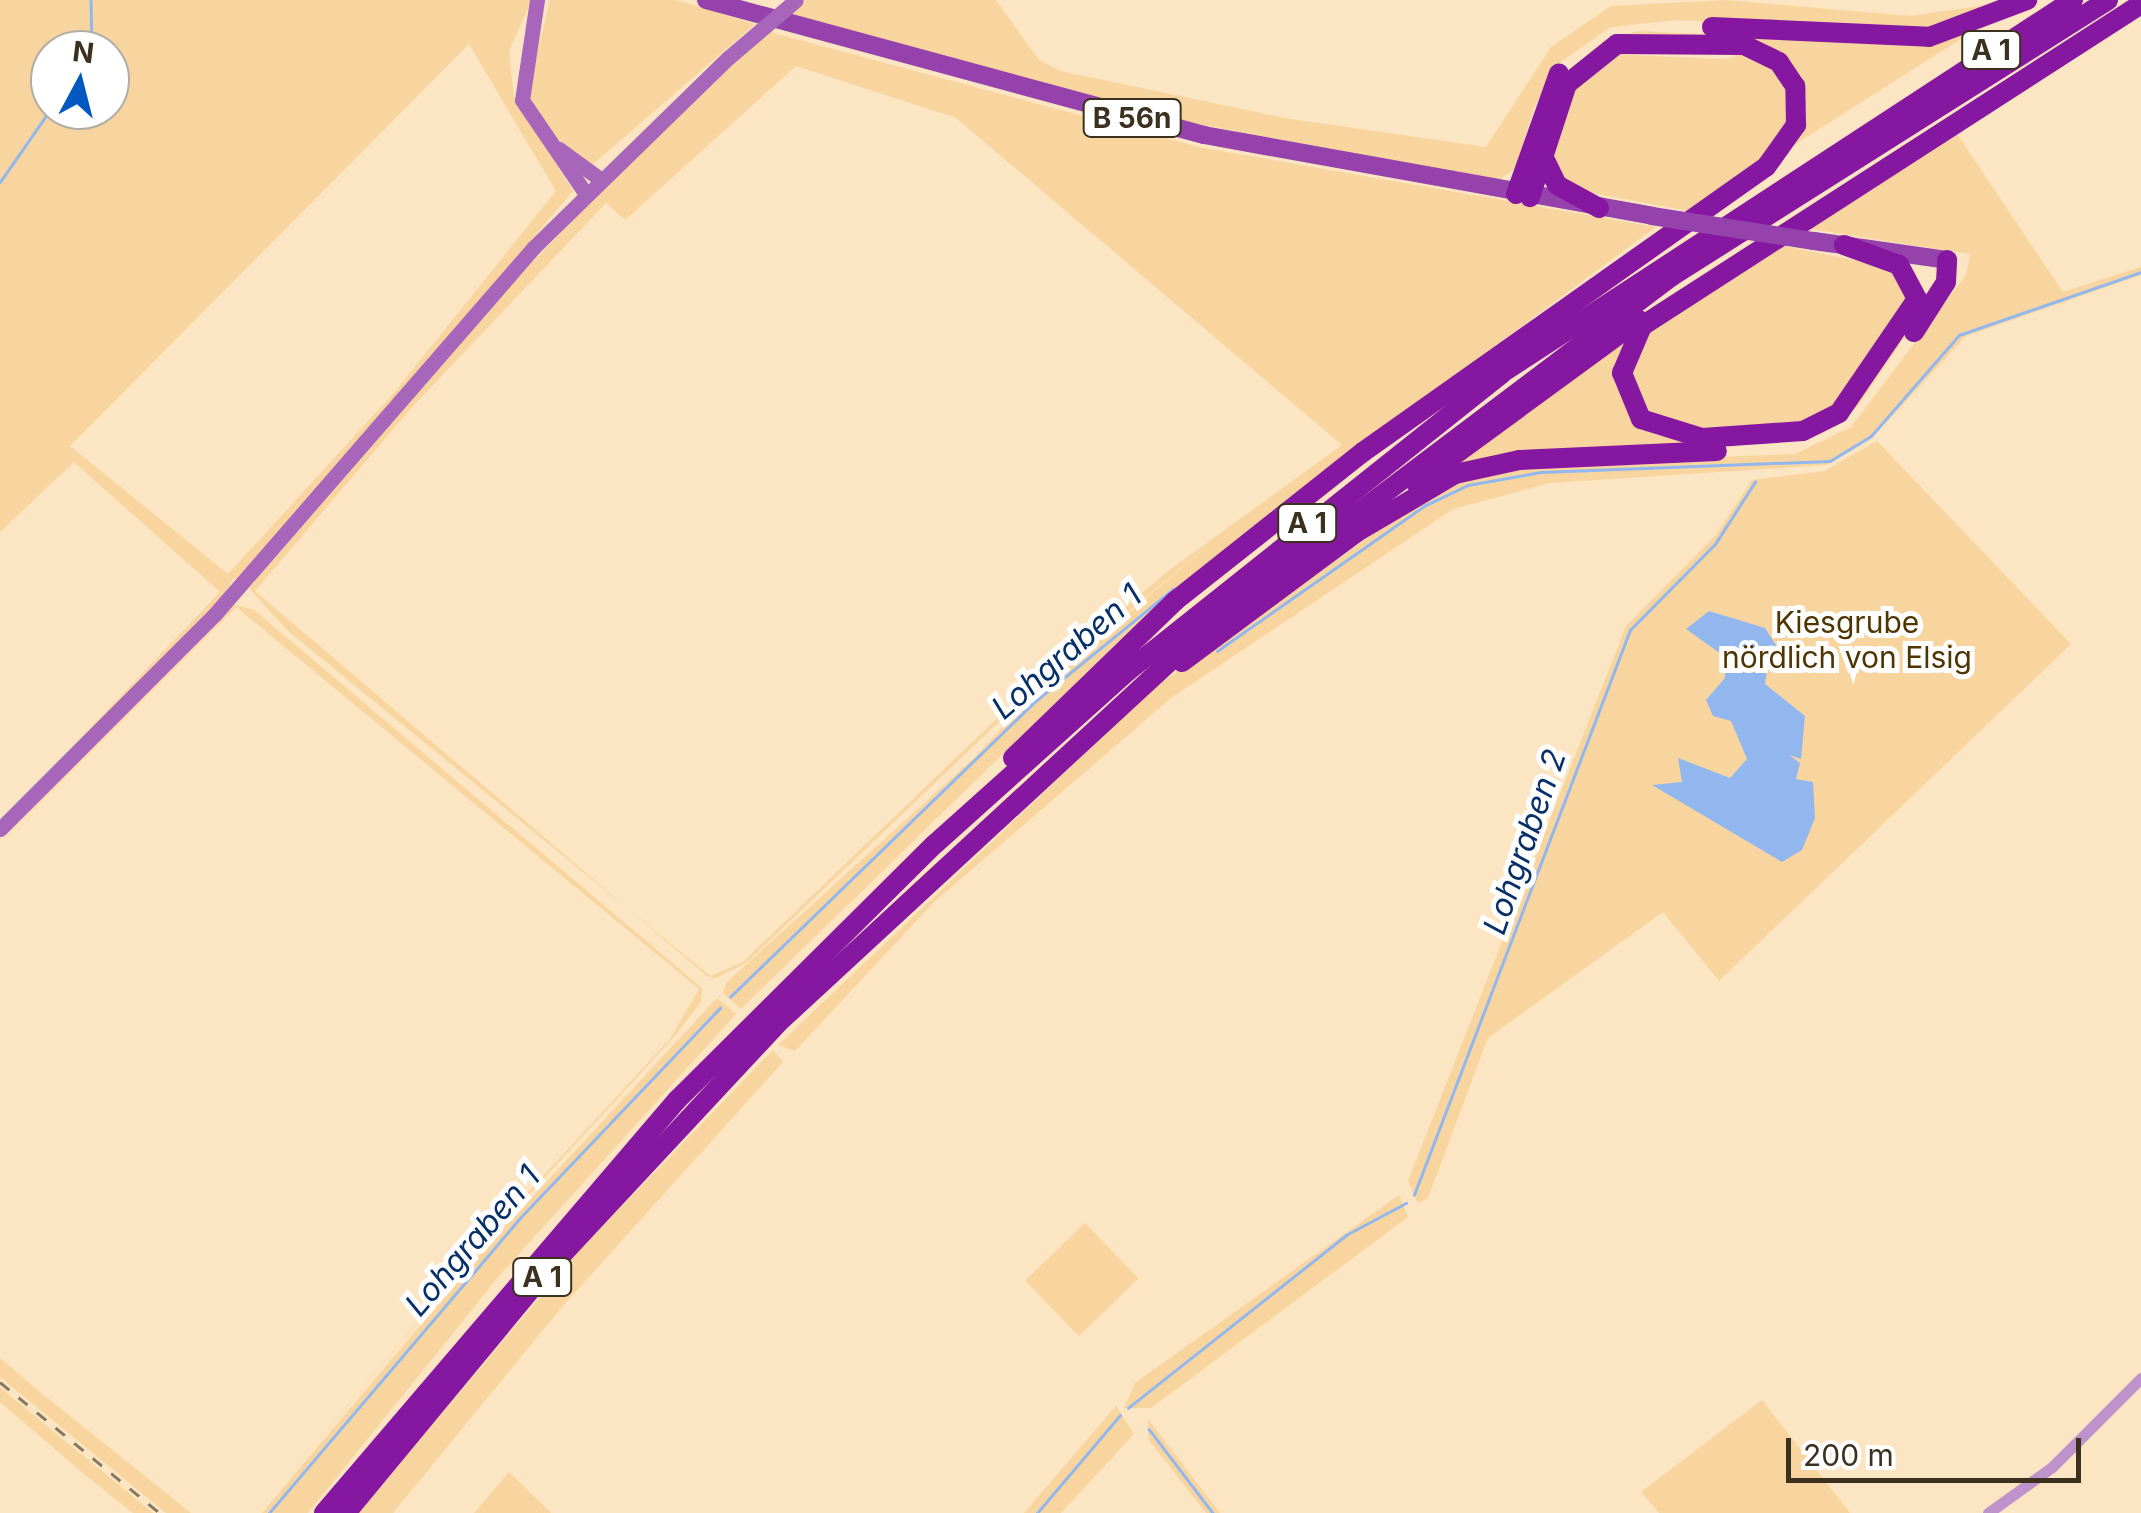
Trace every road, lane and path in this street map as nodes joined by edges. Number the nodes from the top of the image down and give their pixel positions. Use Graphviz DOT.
graph roads {
  1 [pos="537,0"];
  2 [pos="546,0"];
  3 [pos="706,0"];
  4 [pos="796,0"];
  5 [pos="2028,0"];
  6 [pos="2041,0"];
  7 [pos="2072,0"];
  8 [pos="2108,0"];
  9 [pos="2141,4"];
  10 [pos="530,32"];
  11 [pos="1910,100"];
  12 [pos="543,138"];
  13 [pos="1542,154"];
  14 [pos="600,180"];
  15 [pos="586,194"];
  16 [pos="1523,195"];
  17 [pos="1599,208"];
  18 [pos="1844,245"];
  19 [pos="1947,260"];
  20 [pos="1717,272"];
  21 [pos="1358,532"];
  22 [pos="1134,692"];
  23 [pos="970,810"];
  24 [pos="0,830"];
  25 [pos="771,1016"];
  26 [pos="743,1045"];
  27 [pos="2141,1378"];
  28 [pos="324,1513"];
  29 [pos="346,1513"];
  30 [pos="1988,1513"];
  1 -- 10 [label="main road"];
  2 -- 10 [label="main road"];
  3 -- 16 [label="main road, B 56n"];
  4 -- 14 [label="main road, bridge"];
  5 -- 16 [label="highway"];
  6 -- 11 [label="highway"];
  7 -- 11 [label="highway, A 1"];
  8 -- 22 [label="highway, A 1"];
  9 -- 20 [label="highway"];
  10 -- 12 [label="main road"];
  11 -- 23 [label="highway, A 1"];
  12 -- 14 [label="main road"];
  12 -- 15 [label="main road"];
  13 -- 16 [label="highway"];
  13 -- 17 [label="highway"];
  13 -- 23 [label="highway"];
  14 -- 15 [label="main road"];
  15 -- 24 [label="main road"];
  16 -- 17 [label="main road, B 56n"];
  17 -- 18 [label="main road, B 56n, bridge"];
  18 -- 19 [label="main road, B 56n"];
  18 -- 20 [label="highway"];
  19 -- 21 [label="highway"];
  20 -- 21 [label="highway"];
  21 -- 22 [label="highway"];
  22 -- 25 [label="highway, A 1"];
  23 -- 25 [label="highway, A 1"];
  25 -- 26 [label="highway, A 1"];
  26 -- 28 [label="highway, A 1"];
  26 -- 29 [label="highway, A 1"];
  27 -- 30 [label="street"];
}
